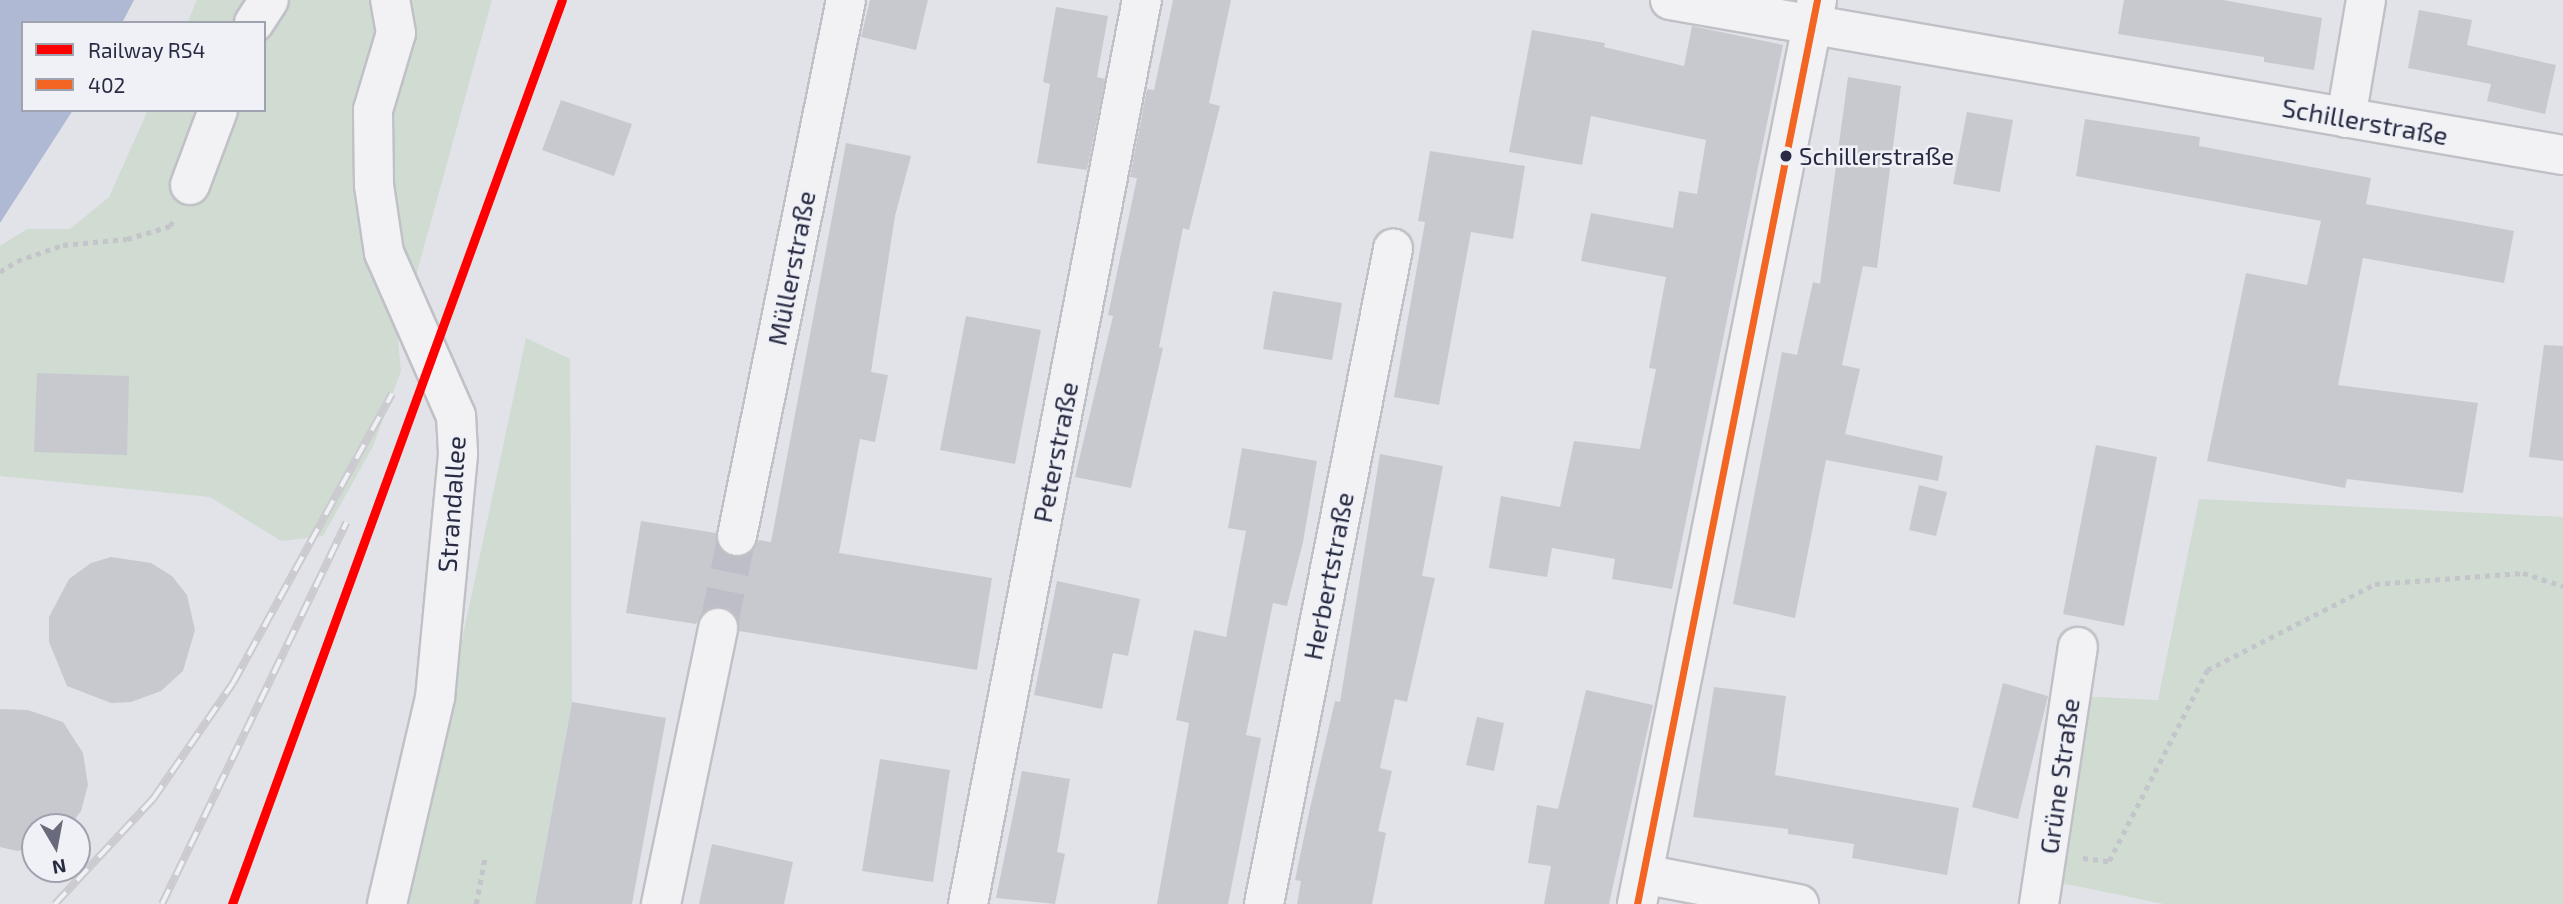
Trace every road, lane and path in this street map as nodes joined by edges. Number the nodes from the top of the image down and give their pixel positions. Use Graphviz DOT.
graph roads {
  1 [pos="269,0"];
  2 [pos="846,0"];
  3 [pos="1142,0"];
  4 [pos="1670,0"];
  5 [pos="2366,0"];
  6 [pos="1815,12"];
  7 [pos="393,17"];
  8 [pos="255,21"];
  9 [pos="217,112"];
  10 [pos="2346,118"];
  11 [pos="2563,155"];
  12 [pos="191,185"];
  13 [pos="1393,249"];
  14 [pos="0,272"];
  15 [pos="737,536"];
  16 [pos="2563,586"];
  17 [pos="718,628"];
  18 [pos="2078,648"];
  19 [pos="2047,854"];
  20 [pos="485,857"];
  21 [pos="1640,889"];
  22 [pos="387,904"];
  23 [pos="476,904"];
  24 [pos="662,904"];
  25 [pos="968,904"];
  26 [pos="1264,904"];
  27 [pos="1799,904"];
  28 [pos="2039,904"];
  1 -- 8 [label="street"];
  2 -- 15 [label="street, Müllerstraße"];
  3 -- 25 [label="street, Peterstraße"];
  4 -- 6 [label="street, Schillerstraße"];
  5 -- 10 [label="street"];
  6 -- 10 [label="street, Schillerstraße"];
  6 -- 21 [label="street"];
  7 -- 22 [label="street, Strandallee"];
  9 -- 12 [label="street"];
  10 -- 11 [label="street, Schillerstraße"];
  12 -- 14 [label="path"];
  13 -- 26 [label="street, Herbertstraße"];
  16 -- 19 [label="path"];
  17 -- 24 [label="street"];
  18 -- 19 [label="street, Grüne Straße"];
  19 -- 28 [label="street, Grüne Straße"];
  20 -- 23 [label="path"];
  21 -- 27 [label="street"];
}
